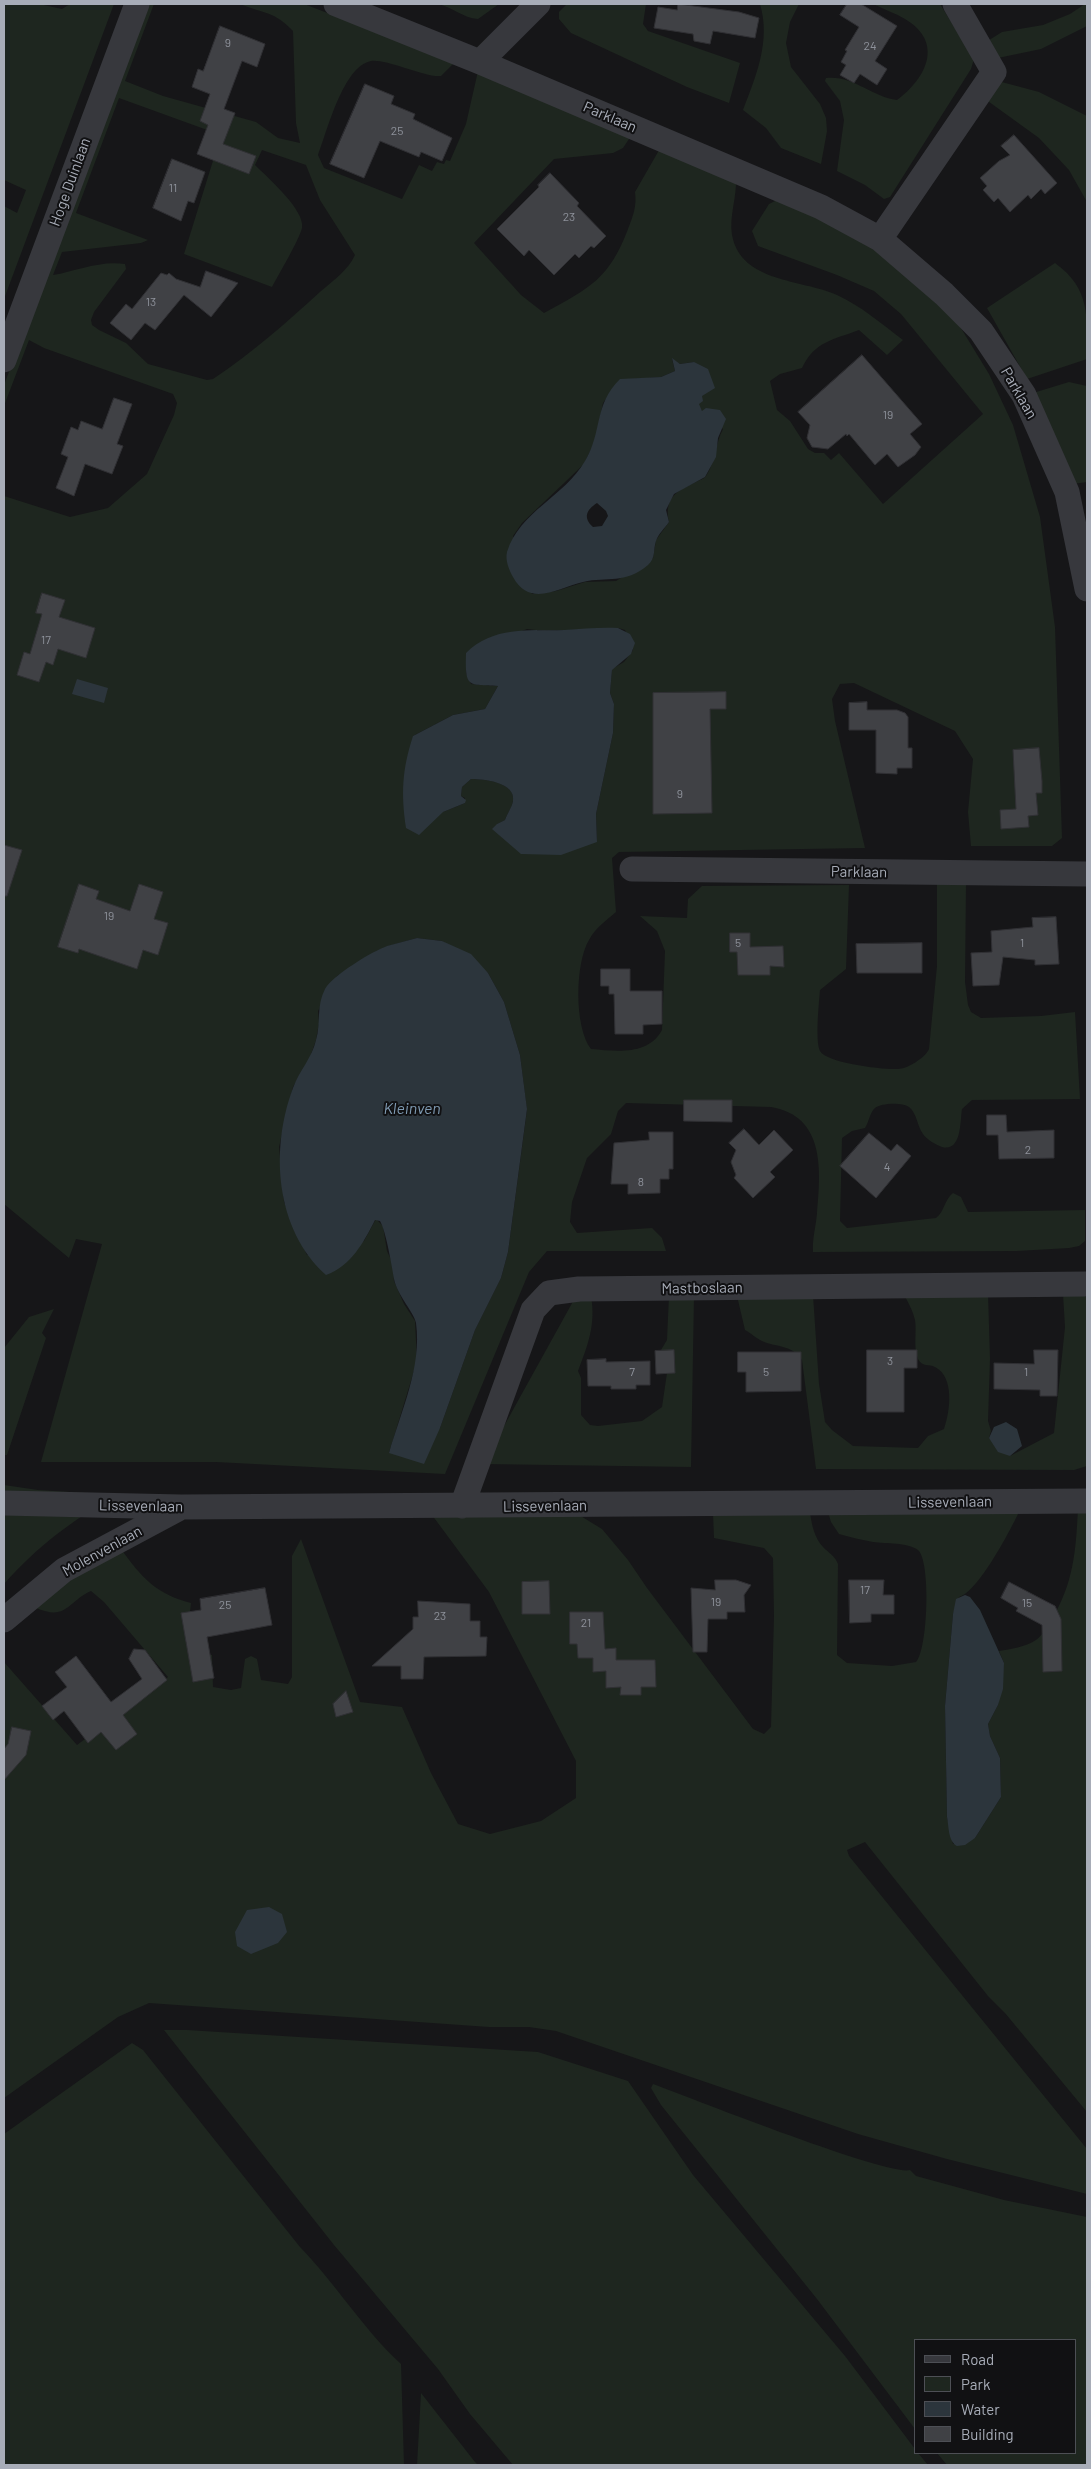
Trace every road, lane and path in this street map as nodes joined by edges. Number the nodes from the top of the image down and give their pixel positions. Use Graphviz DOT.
graph roads {
  1 [pos="137,4"];
  2 [pos="336,4"];
  3 [pos="538,4"];
  4 [pos="955,4"];
  5 [pos="480,62"];
  6 [pos="880,239"];
  7 [pos="4,360"];
  8 [pos="1087,589"];
  9 [pos="632,869"];
  10 [pos="1087,874"];
  11 [pos="1087,1284"];
  12 [pos="1087,1501"];
  13 [pos="4,1504"];
  14 [pos="462,1506"];
  15 [pos="181,1507"];
  16 [pos="4,1620"];
  1 -- 7 [label="street, Hoge Duinlaan"];
  2 -- 5 [label="street, Parklaan"];
  3 -- 5 [label="street"];
  4 -- 6 [label="street"];
  5 -- 6 [label="street, Parklaan"];
  6 -- 8 [label="street, Parklaan"];
  9 -- 10 [label="street, Parklaan"];
  11 -- 14 [label="street, Mastboslaan"];
  12 -- 14 [label="street, Lissevenlaan"];
  13 -- 15 [label="street, Lissevenlaan"];
  14 -- 15 [label="street, Lissevenlaan"];
  15 -- 16 [label="street, Molenvenlaan"];
}
